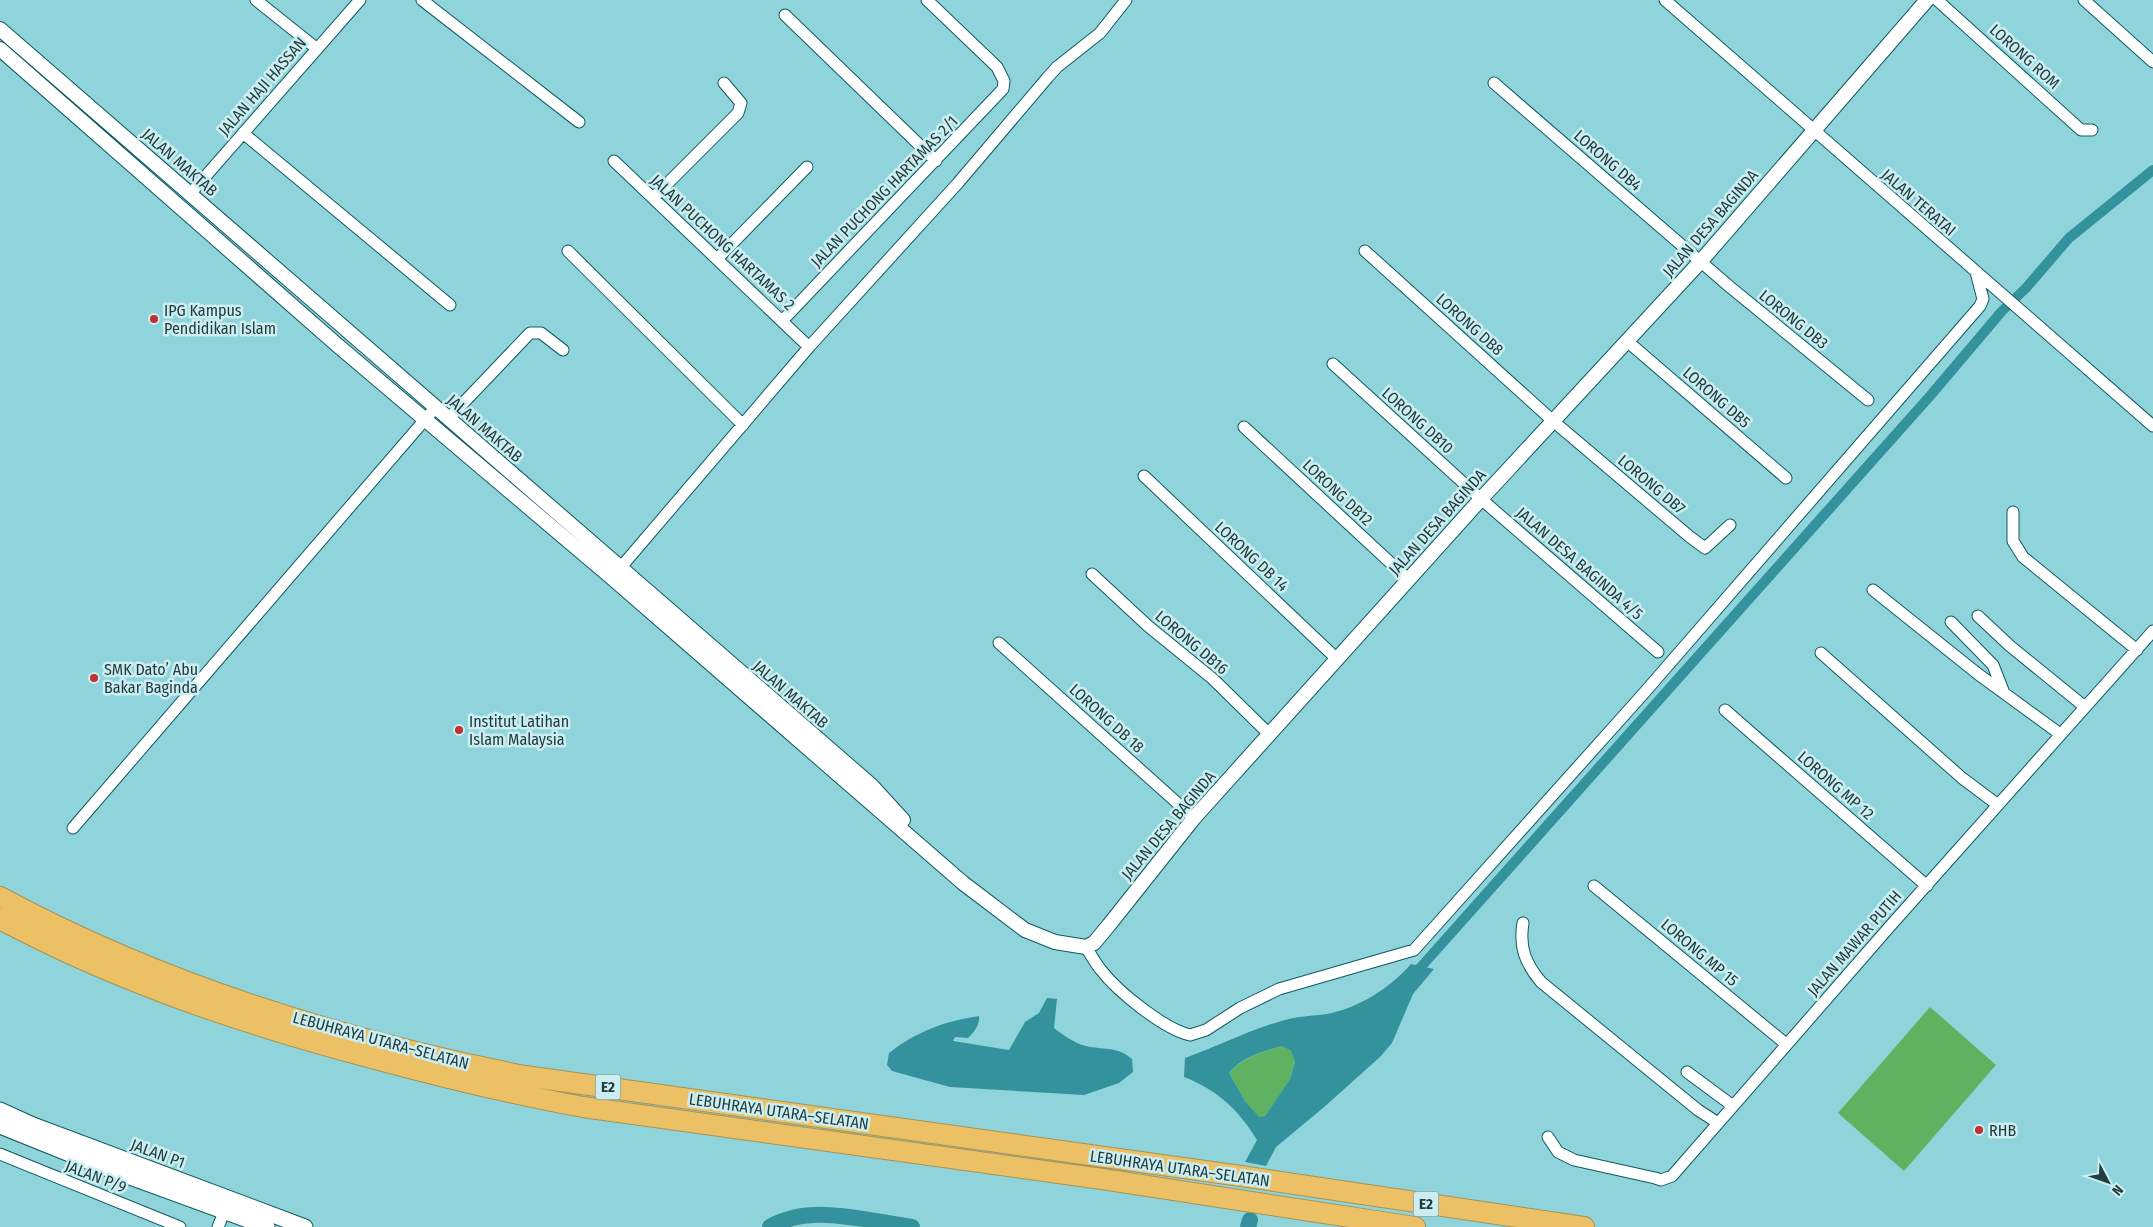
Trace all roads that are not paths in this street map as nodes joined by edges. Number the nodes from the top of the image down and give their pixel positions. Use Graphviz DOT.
graph roads {
  1 [pos="256,0"];
  2 [pos="360,0"];
  3 [pos="422,0"];
  4 [pos="927,0"];
  5 [pos="1126,0"];
  6 [pos="1665,0"];
  7 [pos="1927,0"];
  8 [pos="1938,0"];
  9 [pos="2084,0"];
  10 [pos="785,15"];
  11 [pos="0,29"];
  12 [pos="316,48"];
  13 [pos="0,49"];
  14 [pos="2153,62"];
  15 [pos="724,83"];
  16 [pos="1494,83"];
  17 [pos="578,122"];
  18 [pos="1814,130"];
  19 [pos="2092,130"];
  20 [pos="243,133"];
  21 [pos="614,161"];
  22 [pos="936,161"];
  23 [pos="807,167"];
  24 [pos="194,198"];
  25 [pos="653,198"];
  26 [pos="187,212"];
  27 [pos="568,251"];
  28 [pos="1365,251"];
  29 [pos="717,259"];
  30 [pos="1700,261"];
  31 [pos="1976,272"];
  32 [pos="450,305"];
  33 [pos="782,321"];
  34 [pos="1627,341"];
  35 [pos="809,347"];
  36 [pos="563,350"];
  37 [pos="1333,364"];
  38 [pos="1868,400"];
  39 [pos="431,413"];
  40 [pos="448,419"];
  41 [pos="1553,421"];
  42 [pos="743,425"];
  43 [pos="2153,426"];
  44 [pos="1244,428"];
  45 [pos="1144,476"];
  46 [pos="1786,478"];
  47 [pos="1481,499"];
  48 [pos="2013,512"];
  49 [pos="1730,525"];
  50 [pos="616,573"];
  51 [pos="1092,574"];
  52 [pos="1409,580"];
  53 [pos="1873,590"];
  54 [pos="1978,616"];
  55 [pos="1951,622"];
  56 [pos="2153,632"];
  57 [pos="999,643"];
  58 [pos="2137,650"];
  59 [pos="1658,652"];
  60 [pos="1822,653"];
  61 [pos="1338,660"];
  62 [pos="2004,693"];
  63 [pos="2085,707"];
  64 [pos="1725,710"];
  65 [pos="2060,734"];
  66 [pos="1270,735"];
  67 [pos="1998,805"];
  68 [pos="1194,818"];
  69 [pos="73,828"];
  70 [pos="1594,886"];
  71 [pos="1927,886"];
  72 [pos="0,897"];
  73 [pos="0,919"];
  74 [pos="1523,923"];
  75 [pos="1090,945"];
  76 [pos="1786,1044"];
  77 [pos="1687,1072"];
  78 [pos="1733,1106"];
  79 [pos="0,1110"];
  80 [pos="1718,1123"];
  81 [pos="0,1126"];
  82 [pos="1548,1137"];
  83 [pos="0,1154"];
  84 [pos="227,1204"];
  85 [pos="180,1227"];
  86 [pos="218,1227"];
  87 [pos="267,1227"];
  88 [pos="305,1227"];
  89 [pos="1415,1227"];
  90 [pos="1584,1227"];
  1 -- 12 [label="street"];
  2 -- 12 [label="street, JALAN HAJI HASSAN"];
  3 -- 17 [label="street"];
  4 -- 22 [label="street, JALAN PUCHONG HARTAMAS 2/1"];
  5 -- 35 [label="street"];
  6 -- 18 [label="street, JALAN TERATAI"];
  7 -- 18 [label="street, JALAN DESA BAGINDA"];
  8 -- 19 [label="street, LORONG ROM"];
  9 -- 14 [label="street"];
  10 -- 22 [label="street"];
  11 -- 24 [label="street, JALAN MAKTAB"];
  12 -- 20 [label="street, JALAN HAJI HASSAN"];
  13 -- 26 [label="street, JALAN MAKTAB"];
  15 -- 25 [label="street"];
  16 -- 30 [label="street, LORONG DB4"];
  18 -- 30 [label="street, JALAN DESA BAGINDA"];
  18 -- 31 [label="street, JALAN TERATAI"];
  20 -- 24 [label="street, JALAN HAJI HASSAN"];
  20 -- 32 [label="street"];
  21 -- 25 [label="street, JALAN PUCHONG HARTAMAS 2"];
  22 -- 33 [label="street, JALAN PUCHONG HARTAMAS 2/1"];
  23 -- 29 [label="street"];
  24 -- 26 [label="street"];
  24 -- 39 [label="street, JALAN MAKTAB"];
  25 -- 29 [label="street, JALAN PUCHONG HARTAMAS 2"];
  26 -- 39 [label="street, JALAN MAKTAB"];
  27 -- 42 [label="street"];
  28 -- 41 [label="street, LORONG DB8"];
  29 -- 33 [label="street, JALAN PUCHONG HARTAMAS 2"];
  30 -- 34 [label="street, JALAN DESA BAGINDA"];
  30 -- 38 [label="street, LORONG DB3"];
  31 -- 43 [label="street, JALAN TERATAI"];
  31 -- 75 [label="street"];
  33 -- 35 [label="street, JALAN PUCHONG HARTAMAS 2"];
  34 -- 41 [label="street, JALAN DESA BAGINDA"];
  34 -- 46 [label="street, LORONG DB5"];
  35 -- 42 [label="street"];
  36 -- 40 [label="street"];
  37 -- 47 [label="street, LORONG DB10"];
  39 -- 40 [label="street, JALAN MAKTAB"];
  39 -- 50 [label="street, JALAN MAKTAB"];
  39 -- 69 [label="street"];
  40 -- 50 [label="street, JALAN MAKTAB"];
  41 -- 47 [label="street, JALAN DESA BAGINDA"];
  41 -- 49 [label="street, LORONG DB7"];
  42 -- 50 [label="street"];
  44 -- 52 [label="street, LORONG DB12"];
  45 -- 61 [label="street, LORONG DB 14"];
  47 -- 52 [label="street, JALAN DESA BAGINDA"];
  47 -- 59 [label="street, JALAN DESA BAGINDA 4/5"];
  48 -- 58 [label="street"];
  50 -- 75 [label="street, JALAN MAKTAB"];
  51 -- 66 [label="street, LORONG DB16"];
  52 -- 61 [label="street, JALAN DESA BAGINDA"];
  53 -- 62 [label="street"];
  54 -- 63 [label="street"];
  55 -- 62 [label="street"];
  56 -- 58 [label="street, JALAN MAWAR PUTIH"];
  57 -- 68 [label="street, LORONG DB 18"];
  58 -- 63 [label="street, JALAN MAWAR PUTIH"];
  60 -- 67 [label="street"];
  61 -- 66 [label="street, JALAN DESA BAGINDA"];
  62 -- 65 [label="street"];
  63 -- 65 [label="street, JALAN MAWAR PUTIH"];
  64 -- 71 [label="street, LORONG MP 12"];
  65 -- 67 [label="street, JALAN MAWAR PUTIH"];
  66 -- 68 [label="street, JALAN DESA BAGINDA"];
  67 -- 71 [label="street, JALAN MAWAR PUTIH"];
  68 -- 75 [label="street, JALAN DESA BAGINDA"];
  70 -- 76 [label="street, LORONG MP 15"];
  71 -- 76 [label="street, JALAN MAWAR PUTIH"];
  72 -- 90 [label="highway, LEBUHRAYA UTARA–SELATAN / E2"];
  73 -- 89 [label="highway, LEBUHRAYA UTARA–SELATAN / E2"];
  74 -- 80 [label="street"];
  76 -- 78 [label="street, JALAN MAWAR PUTIH"];
  77 -- 78 [label="street"];
  78 -- 80 [label="street, JALAN MAWAR PUTIH"];
  79 -- 84 [label="main road, JALAN P1"];
  80 -- 82 [label="street, JALAN MAWAR PUTIH"];
  81 -- 84 [label="main road, JALAN P1"];
  83 -- 85 [label="street, JALAN P/9"];
  84 -- 86 [label="street"];
  84 -- 87 [label="main road, JALAN P1"];
  84 -- 88 [label="main road, JALAN P1"];
}
